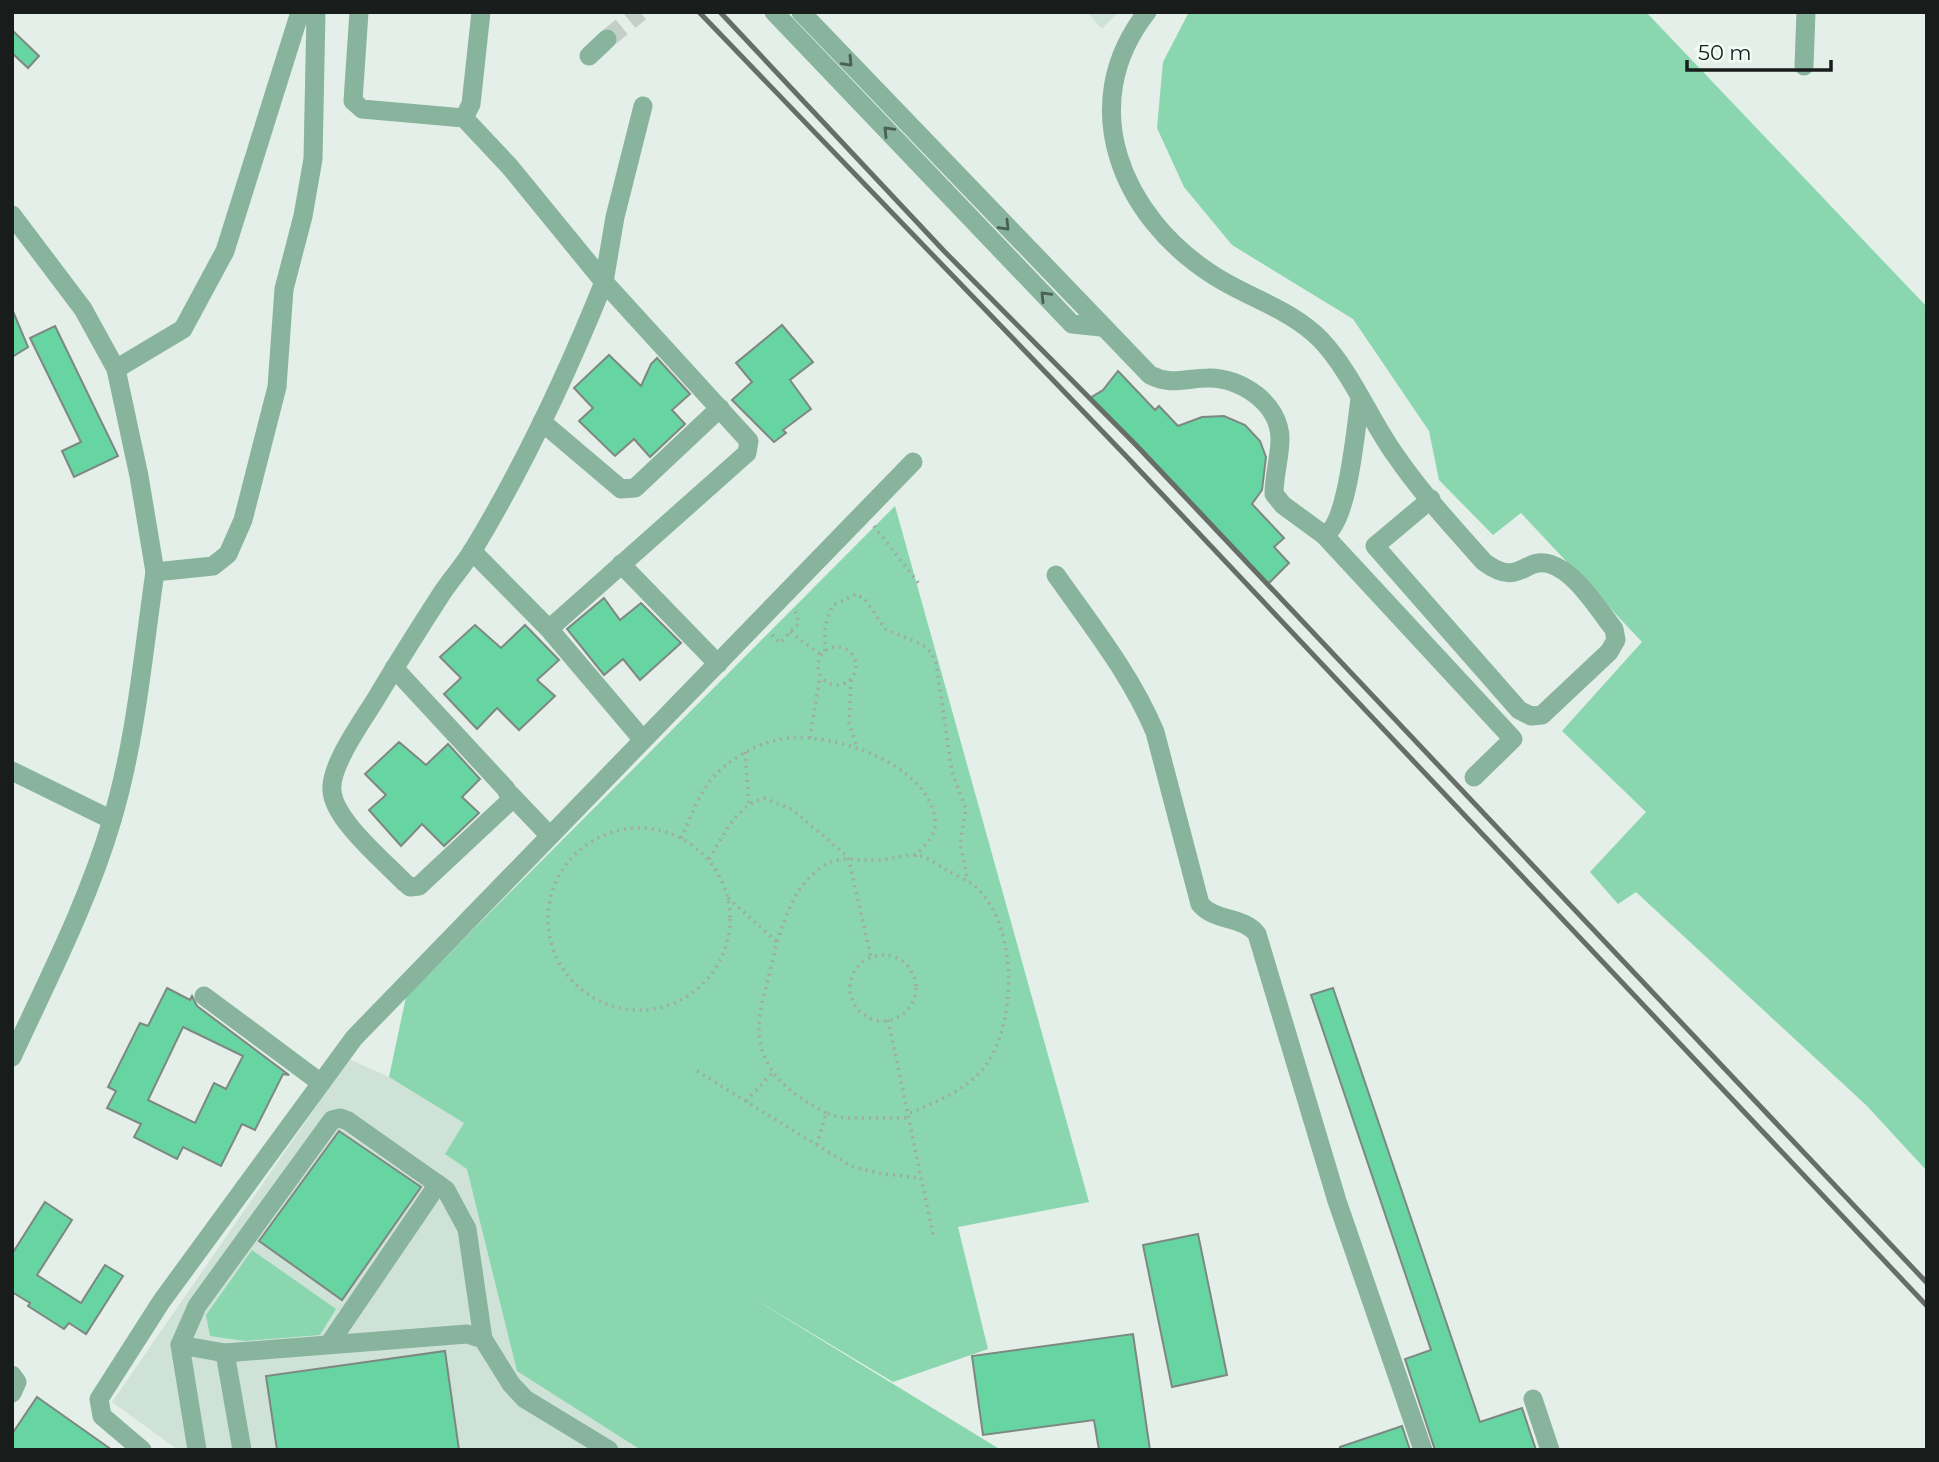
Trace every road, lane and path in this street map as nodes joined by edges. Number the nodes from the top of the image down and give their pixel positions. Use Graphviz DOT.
graph roads {
  1 [pos="300,12"];
  2 [pos="316,12"];
  3 [pos="359,12"];
  4 [pos="481,12"];
  5 [pos="774,12"];
  6 [pos="801,12"];
  7 [pos="1147,12"];
  8 [pos="1806,12"];
  9 [pos="607,38"];
  10 [pos="589,56"];
  11 [pos="1804,66"];
  12 [pos="643,106"];
  13 [pos="464,118"];
  14 [pos="12,215"];
  15 [pos="604,282"];
  16 [pos="1101,327"];
  17 [pos="116,369"];
  18 [pos="1360,399"];
  19 [pos="720,408"];
  20 [pos="542,422"];
  21 [pos="913,462"];
  22 [pos="1431,499"];
  23 [pos="862,512"];
  24 [pos="1324,535"];
  25 [pos="472,551"];
  26 [pos="621,564"];
  27 [pos="155,572"];
  28 [pos="1056,575"];
  29 [pos="920,585"];
  30 [pos="549,629"];
  31 [pos="790,632"];
  32 [pos="825,651"];
  33 [pos="821,655"];
  34 [pos="719,664"];
  35 [pos="394,668"];
  36 [pos="820,676"];
  37 [pos="851,679"];
  38 [pos="810,738"];
  39 [pos="643,740"];
  40 [pos="857,746"];
  41 [pos="745,752"];
  42 [pos="12,771"];
  43 [pos="1474,777"];
  44 [pos="510,794"];
  45 [pos="749,803"];
  46 [pos="112,820"];
  47 [pos="549,835"];
  48 [pos="681,838"];
  49 [pos="848,857"];
  50 [pos="914,857"];
  51 [pos="709,859"];
  52 [pos="968,883"];
  53 [pos="727,897"];
  54 [pos="779,944"];
  55 [pos="871,957"];
  56 [pos="204,996"];
  57 [pos="888,1020"];
  58 [pos="12,1056"];
  59 [pos="697,1071"];
  60 [pos="772,1073"];
  61 [pos="321,1083"];
  62 [pos="747,1101"];
  63 [pos="826,1113"];
  64 [pos="908,1116"];
  65 [pos="817,1145"];
  66 [pos="921,1178"];
  67 [pos="438,1185"];
  68 [pos="934,1239"];
  69 [pos="483,1339"];
  70 [pos="180,1345"];
  71 [pos="329,1345"];
  72 [pos="225,1353"];
  73 [pos="12,1375"];
  74 [pos="12,1393"];
  75 [pos="1533,1399"];
  76 [pos="142,1450"];
  77 [pos="197,1450"];
  78 [pos="242,1450"];
  79 [pos="609,1450"];
  80 [pos="1423,1450"];
  81 [pos="1550,1450"];
  1 -- 17 [label="street"];
  2 -- 27 [label="street"];
  3 -- 13 [label="street"];
  4 -- 13 [label="street"];
  16 -- 5 [label="street, one-way"];
  6 -- 16 [label="street, one-way"];
  7 -- 18 [label="street"];
  8 -- 11 [label="street"];
  9 -- 10 [label="street"];
  12 -- 15 [label="street"];
  13 -- 15 [label="street"];
  14 -- 17 [label="street"];
  15 -- 19 [label="street"];
  15 -- 20 [label="street"];
  16 -- 24 [label="street"];
  17 -- 27 [label="street"];
  18 -- 22 [label="street"];
  18 -- 24 [label="street"];
  19 -- 20 [label="street"];
  19 -- 26 [label="street"];
  20 -- 25 [label="street"];
  21 -- 23 [label="street"];
  22 -- 22 [label="street"];
  23 -- 29 [label="path"];
  23 -- 34 [label="street"];
  24 -- 43 [label="street"];
  25 -- 30 [label="street"];
  25 -- 35 [label="street"];
  26 -- 30 [label="street"];
  26 -- 34 [label="street"];
  27 -- 46 [label="street"];
  28 -- 80 [label="street"];
  30 -- 39 [label="street"];
  31 -- 33 [label="path"];
  32 -- 33 [label="path"];
  32 -- 37 [label="path"];
  32 -- 52 [label="path"];
  33 -- 36 [label="path"];
  34 -- 39 [label="street"];
  35 -- 44 [label="street"];
  35 -- 44 [label="street"];
  36 -- 37 [label="path"];
  36 -- 38 [label="path"];
  37 -- 40 [label="path"];
  38 -- 40 [label="path"];
  38 -- 41 [label="path"];
  39 -- 47 [label="street"];
  40 -- 50 [label="path"];
  41 -- 45 [label="path"];
  41 -- 48 [label="path"];
  42 -- 46 [label="street"];
  44 -- 47 [label="street"];
  45 -- 49 [label="path"];
  45 -- 51 [label="path"];
  46 -- 58 [label="street"];
  47 -- 61 [label="street"];
  48 -- 51 [label="path"];
  48 -- 53 [label="path"];
  49 -- 50 [label="path"];
  49 -- 54 [label="path"];
  49 -- 55 [label="path"];
  50 -- 52 [label="path"];
  51 -- 53 [label="path"];
  52 -- 64 [label="path"];
  53 -- 54 [label="path"];
  54 -- 60 [label="path"];
  55 -- 57 [label="path"];
  55 -- 57 [label="path"];
  56 -- 61 [label="street"];
  57 -- 64 [label="path"];
  59 -- 62 [label="path"];
  60 -- 62 [label="path"];
  60 -- 63 [label="path"];
  61 -- 76 [label="street"];
  62 -- 65 [label="path"];
  63 -- 64 [label="path"];
  63 -- 65 [label="path"];
  64 -- 66 [label="path"];
  65 -- 66 [label="path"];
  66 -- 68 [label="path"];
  67 -- 69 [label="street"];
  67 -- 70 [label="street"];
  67 -- 71 [label="street"];
  69 -- 71 [label="street"];
  69 -- 79 [label="street"];
  70 -- 72 [label="street"];
  70 -- 77 [label="street"];
  71 -- 72 [label="street"];
  72 -- 78 [label="street"];
  73 -- 74 [label="street"];
  75 -- 81 [label="street"];
}
